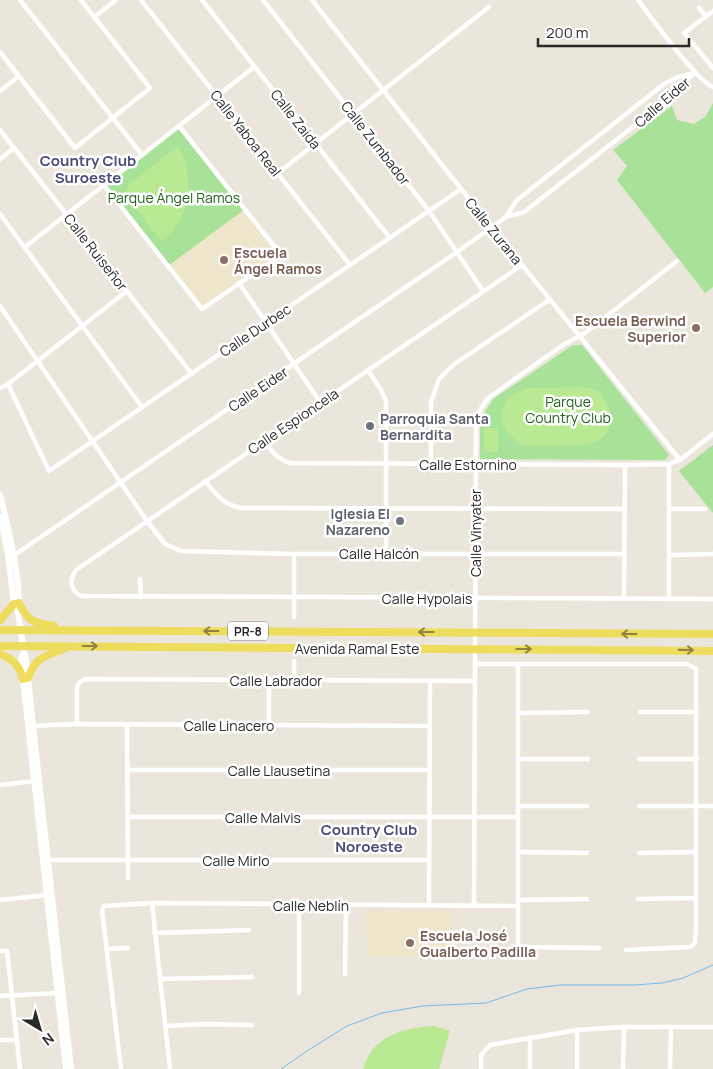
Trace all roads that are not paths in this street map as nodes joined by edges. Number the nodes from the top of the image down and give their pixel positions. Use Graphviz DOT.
graph roads {
  1 [pos="20,0"];
  2 [pos="81,0"];
  3 [pos="116,0"];
  4 [pos="141,0"];
  5 [pos="202,0"];
  6 [pos="263,0"];
  7 [pos="312,0"];
  8 [pos="638,0"];
  9 [pos="489,7"];
  10 [pos="699,8"];
  11 [pos="713,11"];
  12 [pos="706,16"];
  13 [pos="94,17"];
  14 [pos="0,52"];
  15 [pos="254,66"];
  16 [pos="713,68"];
  17 [pos="695,73"];
  18 [pos="19,76"];
  19 [pos="713,87"];
  20 [pos="383,90"];
  21 [pos="0,91"];
  22 [pos="217,96"];
  23 [pos="353,114"];
  24 [pos="112,118"];
  25 [pos="179,126"];
  26 [pos="0,130"];
  27 [pos="315,144"];
  28 [pos="14,148"];
  29 [pos="142,155"];
  30 [pos="0,159"];
  31 [pos="278,173"];
  32 [pos="104,185"];
  33 [pos="461,189"];
  34 [pos="429,211"];
  35 [pos="0,214"];
  36 [pos="67,214"];
  37 [pos="506,217"];
  38 [pos="492,228"];
  39 [pos="390,238"];
  40 [pos="25,247"];
  41 [pos="457,252"];
  42 [pos="677,261"];
  43 [pos="350,265"];
  44 [pos="522,265"];
  45 [pos="239,283"];
  46 [pos="483,290"];
  47 [pos="127,291"];
  48 [pos="549,300"];
  49 [pos="0,306"];
  50 [pos="266,323"];
  51 [pos="82,326"];
  52 [pos="578,336"];
  53 [pos="38,361"];
  54 [pos="294,364"];
  55 [pos="368,370"];
  56 [pos="192,374"];
  57 [pos="8,384"];
  58 [pos="0,388"];
  59 [pos="320,402"];
  60 [pos="142,407"];
  61 [pos="713,434"];
  62 [pos="264,441"];
  63 [pos="93,442"];
  64 [pos="680,460"];
  65 [pos="386,464"];
  66 [pos="431,464"];
  67 [pos="476,464"];
  68 [pos="669,464"];
  69 [pos="625,465"];
  70 [pos="205,481"];
  71 [pos="120,482"];
  72 [pos="0,495"];
  73 [pos="1,505"];
  74 [pos="386,508"];
  75 [pos="475,509"];
  76 [pos="624,509"];
  77 [pos="670,509"];
  78 [pos="705,509"];
  79 [pos="0,517"];
  80 [pos="147,521"];
  81 [pos="386,553"];
  82 [pos="294,554"];
  83 [pos="475,554"];
  84 [pos="623,554"];
  85 [pos="713,554"];
  86 [pos="669,555"];
  87 [pos="11,557"];
  88 [pos="140,578"];
  89 [pos="71,582"];
  90 [pos="141,597"];
  91 [pos="294,598"];
  92 [pos="475,598"];
  93 [pos="624,599"];
  94 [pos="669,599"];
  95 [pos="713,599"];
  96 [pos="17,605"];
  97 [pos="294,617"];
  98 [pos="0,620"];
  99 [pos="0,630"];
  100 [pos="21,630"];
  101 [pos="73,630"];
  102 [pos="475,632"];
  103 [pos="713,634"];
  104 [pos="0,646"];
  105 [pos="68,646"];
  106 [pos="24,649"];
  107 [pos="475,649"];
  108 [pos="713,651"];
  109 [pos="0,654"];
  110 [pos="294,661"];
  111 [pos="475,664"];
  112 [pos="518,665"];
  113 [pos="25,678"];
  114 [pos="268,680"];
  115 [pos="294,680"];
  116 [pos="475,680"];
  117 [pos="430,681"];
  118 [pos="588,712"];
  119 [pos="640,712"];
  120 [pos="697,712"];
  121 [pos="518,713"];
  122 [pos="77,724"];
  123 [pos="127,724"];
  124 [pos="269,724"];
  125 [pos="30,726"];
  126 [pos="430,726"];
  127 [pos="518,759"];
  128 [pos="588,759"];
  129 [pos="639,759"];
  130 [pos="697,759"];
  131 [pos="128,770"];
  132 [pos="430,770"];
  133 [pos="37,781"];
  134 [pos="0,785"];
  135 [pos="518,806"];
  136 [pos="587,806"];
  137 [pos="639,806"];
  138 [pos="697,806"];
  139 [pos="713,806"];
  140 [pos="128,817"];
  141 [pos="430,817"];
  142 [pos="474,817"];
  143 [pos="518,817"];
  144 [pos="518,852"];
  145 [pos="696,852"];
  146 [pos="587,853"];
  147 [pos="639,853"];
  148 [pos="46,860"];
  149 [pos="128,860"];
  150 [pos="429,860"];
  151 [pos="128,878"];
  152 [pos="49,895"];
  153 [pos="695,898"];
  154 [pos="587,899"];
  155 [pos="638,899"];
  156 [pos="0,900"];
  157 [pos="518,900"];
  158 [pos="152,903"];
  159 [pos="299,904"];
  160 [pos="474,904"];
  161 [pos="346,905"];
  162 [pos="429,905"];
  163 [pos="518,906"];
  164 [pos="249,930"];
  165 [pos="154,933"];
  166 [pos="128,948"];
  167 [pos="599,948"];
  168 [pos="106,949"];
  169 [pos="626,950"];
  170 [pos="0,951"];
  171 [pos="346,974"];
  172 [pos="252,977"];
  173 [pos="160,979"];
  174 [pos="60,993"];
  175 [pos="299,993"];
  176 [pos="0,996"];
  177 [pos="12,996"];
  178 [pos="252,1025"];
  179 [pos="165,1026"];
  180 [pos="713,1026"];
  181 [pos="624,1027"];
  182 [pos="671,1027"];
  183 [pos="576,1030"];
  184 [pos="530,1038"];
  185 [pos="0,1040"];
  186 [pos="17,1040"];
  187 [pos="20,1069"];
  188 [pos="66,1069"];
  189 [pos="72,1069"];
  190 [pos="121,1069"];
  191 [pos="170,1069"];
  192 [pos="481,1069"];
  193 [pos="530,1069"];
  194 [pos="577,1069"];
  195 [pos="624,1069"];
  196 [pos="670,1069"];
  1 -- 24 [label="street"];
  2 -- 13 [label="street"];
  3 -- 13 [label="street"];
  4 -- 22 [label="street, Calle Yaboa Real"];
  5 -- 15 [label="street, Calle Zaida"];
  6 -- 23 [label="street, Calle Zumbador"];
  7 -- 20 [label="street, Calle Zurana"];
  8 -- 17 [label="street"];
  9 -- 20 [label="street"];
  10 -- 12 [label="street"];
  11 -- 12 [label="street"];
  12 -- 16 [label="street"];
  13 -- 24 [label="street"];
  14 -- 18 [label="street"];
  15 -- 22 [label="street"];
  15 -- 27 [label="street, Calle Zaida"];
  17 -- 19 [label="street"];
  17 -- 37 [label="street, Calle Eider"];
  17 -- 37 [label="street, Calle Eider"];
  18 -- 21 [label="street"];
  18 -- 24 [label="street"];
  20 -- 23 [label="street"];
  20 -- 33 [label="street, Calle Zurana"];
  22 -- 25 [label="street"];
  22 -- 31 [label="street, Calle Yaboa Real"];
  23 -- 27 [label="street"];
  23 -- 34 [label="street, Calle Zumbador"];
  24 -- 29 [label="street"];
  25 -- 29 [label="street"];
  25 -- 45 [label="street"];
  26 -- 28 [label="street, Calle Ruiseñor"];
  27 -- 31 [label="street"];
  27 -- 39 [label="street, Calle Zaida"];
  28 -- 30 [label="street"];
  28 -- 36 [label="street, Calle Ruiseñor"];
  29 -- 32 [label="street"];
  31 -- 43 [label="street, Calle Yaboa Real"];
  32 -- 36 [label="street"];
  32 -- 45 [label="street"];
  33 -- 34 [label="street, Calle Durbec"];
  33 -- 38 [label="street, Calle Zurana"];
  34 -- 39 [label="street, Calle Durbec"];
  34 -- 41 [label="street, Calle Zumbador"];
  35 -- 40 [label="street"];
  36 -- 40 [label="street"];
  36 -- 47 [label="street, Calle Ruiseñor"];
  37 -- 38 [label="street, Calle Eider"];
  38 -- 41 [label="street, Calle Eider"];
  38 -- 44 [label="street, Calle Zurana"];
  39 -- 43 [label="street, Calle Durbec"];
  40 -- 51 [label="street"];
  41 -- 46 [label="street, Calle Zumbador"];
  41 -- 54 [label="street, Calle Eider"];
  42 -- 52 [label="street, Calle Vinyater"];
  43 -- 50 [label="street, Calle Durbec"];
  44 -- 46 [label="street, Calle Espioncela"];
  44 -- 48 [label="street, Calle Zurana"];
  45 -- 50 [label="street"];
  46 -- 55 [label="street, Calle Espioncela"];
  47 -- 51 [label="street"];
  47 -- 56 [label="street, Calle Ruiseñor"];
  48 -- 52 [label="street, Calle Zurana"];
  48 -- 66 [label="street"];
  49 -- 53 [label="street, Calle Halcón"];
  50 -- 54 [label="street"];
  50 -- 56 [label="street, Calle Durbec"];
  51 -- 53 [label="street"];
  51 -- 60 [label="street"];
  52 -- 64 [label="street, Calle Zurana"];
  52 -- 67 [label="street, Calle Vinyater"];
  53 -- 57 [label="street"];
  53 -- 63 [label="street, Calle Halcón"];
  54 -- 59 [label="street"];
  54 -- 71 [label="street, Calle Eider"];
  55 -- 59 [label="street, Calle Espioncela"];
  55 -- 65 [label="street"];
  56 -- 60 [label="street, Calle Durbec"];
  57 -- 58 [label="street"];
  57 -- 63 [label="street, Calle Durbec"];
  59 -- 62 [label="street, Calle Espioncela"];
  60 -- 63 [label="street, Calle Durbec"];
  61 -- 64 [label="street, Calle Estornino"];
  62 -- 65 [label="street, Calle Estornino"];
  62 -- 70 [label="street, Calle Espioncela"];
  63 -- 71 [label="street, Calle Halcón"];
  64 -- 68 [label="street, Calle Estornino"];
  65 -- 66 [label="street, Calle Estornino"];
  65 -- 74 [label="street"];
  66 -- 67 [label="street, Calle Estornino"];
  67 -- 69 [label="street, Calle Estornino"];
  67 -- 75 [label="street, Calle Vinyater"];
  68 -- 69 [label="street, Calle Estornino"];
  68 -- 77 [label="street"];
  69 -- 76 [label="street"];
  70 -- 74 [label="street"];
  70 -- 80 [label="street, Calle Espioncela"];
  71 -- 80 [label="street, Calle Halcón"];
  71 -- 87 [label="street, Calle Eider"];
  72 -- 73 [label="street"];
  73 -- 87 [label="street"];
  74 -- 75 [label="street"];
  74 -- 81 [label="street"];
  75 -- 76 [label="street"];
  75 -- 83 [label="street, Calle Vinyater"];
  76 -- 84 [label="street"];
  77 -- 78 [label="street"];
  77 -- 86 [label="street"];
  79 -- 87 [label="street"];
  80 -- 82 [label="street, Calle Halcón"];
  80 -- 89 [label="street, Calle Espioncela"];
  81 -- 82 [label="street, Calle Halcón"];
  81 -- 83 [label="street, Calle Halcón"];
  82 -- 91 [label="street"];
  83 -- 84 [label="street, Calle Halcón"];
  83 -- 92 [label="street, Calle Vinyater"];
  84 -- 93 [label="street"];
  85 -- 86 [label="street"];
  86 -- 94 [label="street"];
  87 -- 96 [label="street"];
  88 -- 90 [label="street"];
  89 -- 90 [label="street, Calle Hypolais"];
  90 -- 91 [label="street, Calle Hypolais"];
  91 -- 92 [label="street, Calle Hypolais"];
  91 -- 97 [label="street"];
  92 -- 93 [label="street, Calle Hypolais"];
  92 -- 102 [label="street, Calle Vinyater"];
  93 -- 94 [label="street, Calle Hypolais"];
  94 -- 95 [label="street, Calle Hypolais"];
  96 -- 98 [label="main road"];
  96 -- 100 [label="street"];
  96 -- 101 [label="main road"];
  99 -- 100 [label="main road, Avenida Ramal Este / PR-8"];
  100 -- 101 [label="main road, Avenida Ramal Este / PR-8"];
  100 -- 106 [label="street"];
  102 -- 101 [label="main road, Avenida Ramal Este / PR-8, one-way"];
  103 -- 102 [label="main road, Avenida Ramal Este / PR-8, one-way"];
  102 -- 107 [label="street, Calle Vinyater"];
  104 -- 106 [label="main road, Avenida Ramal Este / PR-8"];
  105 -- 106 [label="main road, Avenida Ramal Este / PR-8"];
  105 -- 107 [label="main road, Avenida Ramal Este / PR-8, one-way"];
  105 -- 113 [label="main road"];
  106 -- 113 [label="street"];
  107 -- 108 [label="main road, Avenida Ramal Este / PR-8, one-way"];
  107 -- 111 [label="street, Calle Vinyater"];
  109 -- 113 [label="main road"];
  110 -- 115 [label="street"];
  111 -- 112 [label="street"];
  111 -- 116 [label="street, Calle Vinyater"];
  112 -- 120 [label="street"];
  112 -- 121 [label="street"];
  113 -- 125 [label="street"];
  114 -- 115 [label="street, Calle Labrador"];
  114 -- 122 [label="street, Calle Labrador"];
  114 -- 124 [label="street"];
  115 -- 117 [label="street, Calle Labrador"];
  116 -- 117 [label="street, Calle Labrador"];
  116 -- 142 [label="street, Calle Vinyater"];
  117 -- 126 [label="street"];
  118 -- 121 [label="street"];
  119 -- 120 [label="street"];
  120 -- 130 [label="street"];
  121 -- 127 [label="street"];
  122 -- 123 [label="street, Calle Linacero"];
  122 -- 125 [label="street, Calle Linacero"];
  123 -- 124 [label="street, Calle Linacero"];
  123 -- 131 [label="street"];
  124 -- 126 [label="street, Calle Linacero"];
  125 -- 133 [label="street"];
  126 -- 132 [label="street"];
  127 -- 128 [label="street"];
  127 -- 135 [label="street"];
  129 -- 130 [label="street"];
  130 -- 138 [label="street"];
  131 -- 132 [label="street, Calle Llausetina"];
  131 -- 140 [label="street"];
  132 -- 141 [label="street"];
  133 -- 134 [label="street"];
  133 -- 148 [label="street"];
  135 -- 136 [label="street"];
  135 -- 143 [label="street"];
  137 -- 138 [label="street"];
  138 -- 139 [label="street"];
  138 -- 145 [label="street"];
  140 -- 141 [label="street, Calle Malvis"];
  140 -- 149 [label="street"];
  141 -- 142 [label="street, Calle Malvis"];
  141 -- 150 [label="street"];
  142 -- 143 [label="street, Calle Malvis"];
  142 -- 160 [label="street, Calle Vinyater"];
  143 -- 144 [label="street"];
  144 -- 146 [label="street"];
  144 -- 157 [label="street"];
  145 -- 147 [label="street"];
  145 -- 153 [label="street"];
  148 -- 149 [label="street, Calle Mirlo"];
  148 -- 152 [label="street"];
  149 -- 150 [label="street, Calle Mirlo"];
  149 -- 151 [label="street"];
  150 -- 162 [label="street"];
  152 -- 156 [label="street"];
  152 -- 174 [label="street"];
  153 -- 155 [label="street"];
  153 -- 169 [label="street"];
  154 -- 157 [label="street"];
  157 -- 163 [label="street"];
  158 -- 159 [label="street, Calle Neblín"];
  158 -- 165 [label="street"];
  158 -- 168 [label="street, Calle Neblín"];
  159 -- 161 [label="street, Calle Neblín"];
  159 -- 175 [label="street"];
  160 -- 162 [label="street, Calle Neblín"];
  160 -- 163 [label="street, Calle Neblín"];
  161 -- 162 [label="street, Calle Neblín"];
  161 -- 171 [label="street"];
  163 -- 167 [label="street"];
  164 -- 165 [label="street"];
  165 -- 173 [label="street"];
  166 -- 168 [label="street"];
  168 -- 190 [label="street"];
  170 -- 177 [label="street"];
  172 -- 173 [label="street"];
  173 -- 179 [label="street"];
  174 -- 177 [label="street"];
  174 -- 188 [label="street"];
  174 -- 189 [label="street"];
  176 -- 177 [label="street"];
  177 -- 186 [label="street"];
  178 -- 179 [label="street"];
  179 -- 191 [label="street"];
  180 -- 182 [label="street"];
  181 -- 182 [label="street"];
  181 -- 183 [label="street"];
  181 -- 195 [label="street"];
  182 -- 196 [label="street"];
  183 -- 184 [label="street"];
  183 -- 194 [label="street"];
  184 -- 192 [label="street"];
  184 -- 193 [label="street"];
  185 -- 186 [label="street"];
  186 -- 187 [label="street"];
}
